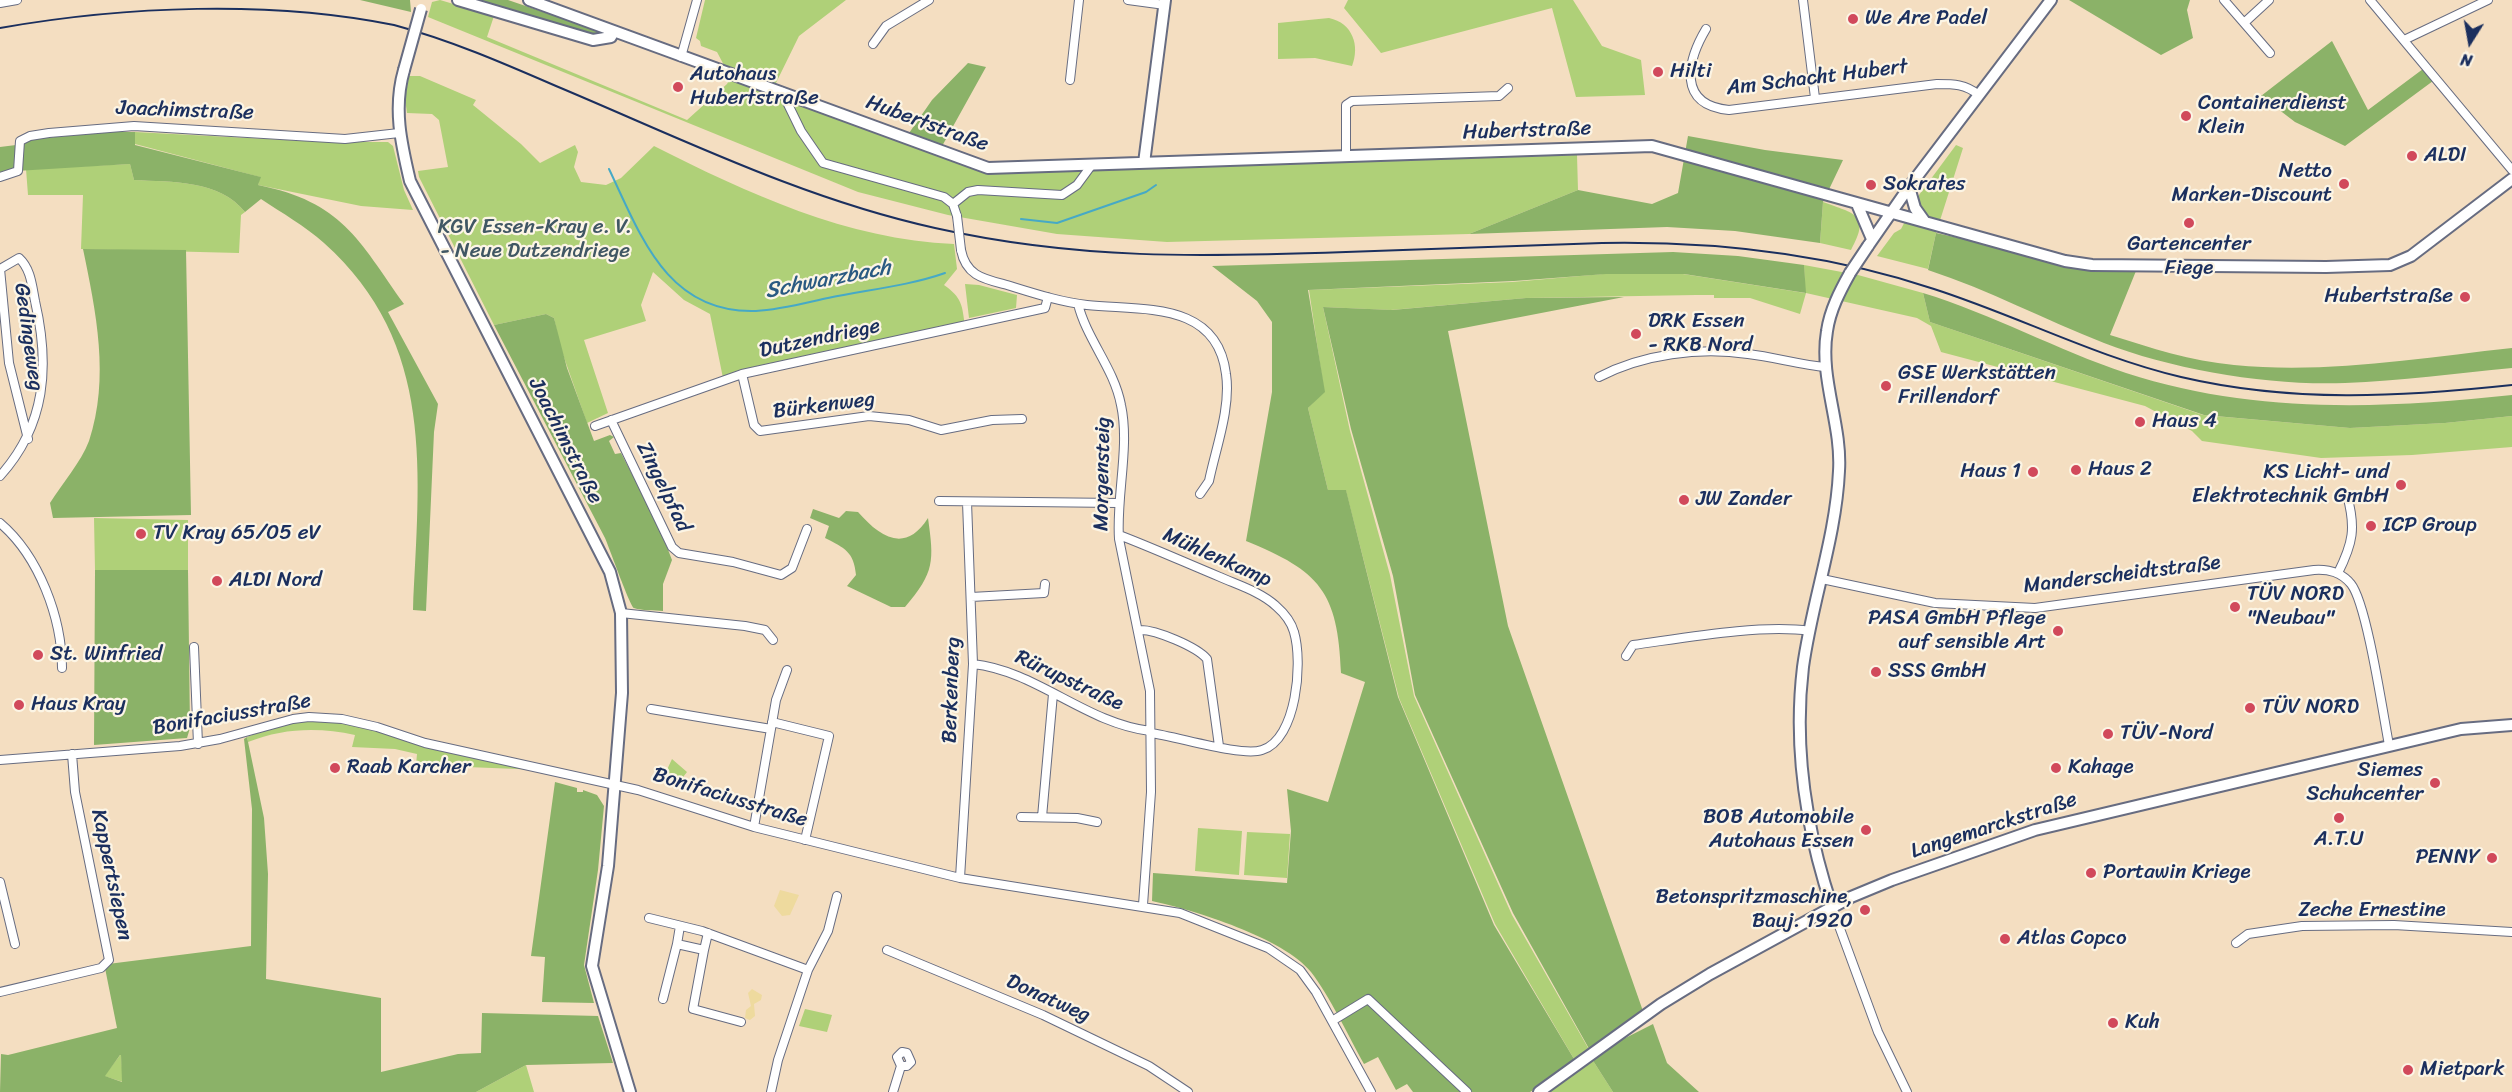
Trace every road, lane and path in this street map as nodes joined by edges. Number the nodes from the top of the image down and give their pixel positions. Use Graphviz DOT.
graph roads {
  1 [pos="17,0"];
  2 [pos="458,0"];
  3 [pos="529,0"];
  4 [pos="697,0"];
  5 [pos="928,0"];
  6 [pos="1078,0"];
  7 [pos="1128,0"];
  8 [pos="1803,0"];
  9 [pos="2050,0"];
  10 [pos="2224,0"];
  11 [pos="2269,0"];
  12 [pos="2370,0"];
  13 [pos="2488,0"];
  14 [pos="0,3"];
  15 [pos="1165,3"];
  16 [pos="423,4"];
  17 [pos="2244,23"];
  18 [pos="1706,28"];
  19 [pos="613,32"];
  20 [pos="2404,40"];
  21 [pos="873,44"];
  22 [pos="2270,53"];
  23 [pos="681,57"];
  24 [pos="1070,80"];
  25 [pos="1509,88"];
  26 [pos="782,92"];
  27 [pos="1979,95"];
  28 [pos="1815,98"];
  29 [pos="399,133"];
  30 [pos="1346,157"];
  31 [pos="1144,163"];
  32 [pos="1091,166"];
  33 [pos="2512,170"];
  34 [pos="0,177"];
  35 [pos="2512,178"];
  36 [pos="1909,187"];
  37 [pos="953,204"];
  38 [pos="1857,204"];
  39 [pos="1891,213"];
  40 [pos="1924,222"];
  41 [pos="1870,243"];
  42 [pos="0,269"];
  43 [pos="1048,297"];
  44 [pos="1078,304"];
  45 [pos="1826,367"];
  46 [pos="742,374"];
  47 [pos="1599,377"];
  48 [pos="1022,419"];
  49 [pos="611,420"];
  50 [pos="595,426"];
  51 [pos="28,439"];
  52 [pos="0,476"];
  53 [pos="1200,494"];
  54 [pos="2347,495"];
  55 [pos="939,501"];
  56 [pos="967,502"];
  57 [pos="1118,503"];
  58 [pos="0,523"];
  59 [pos="807,529"];
  60 [pos="1119,535"];
  61 [pos="2338,573"];
  62 [pos="1822,579"];
  63 [pos="1045,584"];
  64 [pos="971,597"];
  65 [pos="621,612"];
  66 [pos="1139,630"];
  67 [pos="1810,631"];
  68 [pos="773,640"];
  69 [pos="194,647"];
  70 [pos="1626,656"];
  71 [pos="973,664"];
  72 [pos="62,668"];
  73 [pos="787,670"];
  74 [pos="1053,694"];
  75 [pos="651,709"];
  76 [pos="2512,725"];
  77 [pos="771,726"];
  78 [pos="1150,732"];
  79 [pos="198,744"];
  80 [pos="2389,745"];
  81 [pos="1220,746"];
  82 [pos="72,754"];
  83 [pos="0,760"];
  84 [pos="616,786"];
  85 [pos="1020,817"];
  86 [pos="1042,817"];
  87 [pos="1098,822"];
  88 [pos="754,827"];
  89 [pos="806,840"];
  90 [pos="960,878"];
  91 [pos="0,882"];
  92 [pos="837,896"];
  93 [pos="1143,905"];
  94 [pos="1832,907"];
  95 [pos="649,918"];
  96 [pos="680,926"];
  97 [pos="2512,932"];
  98 [pos="708,933"];
  99 [pos="2236,943"];
  100 [pos="15,944"];
  101 [pos="677,944"];
  102 [pos="704,950"];
  103 [pos="887,950"];
  104 [pos="808,970"];
  105 [pos="0,992"];
  106 [pos="663,999"];
  107 [pos="1332,1021"];
  108 [pos="741,1022"];
  109 [pos="901,1066"];
  110 [pos="630,1092"];
  111 [pos="771,1092"];
  112 [pos="893,1092"];
  113 [pos="1188,1092"];
  114 [pos="1371,1092"];
  115 [pos="1467,1092"];
  116 [pos="1539,1092"];
  117 [pos="1907,1092"];
  1 -- 14 [label="street"];
  2 -- 19 [label="street"];
  3 -- 19 [label="street, Hubertstraße"];
  4 -- 23 [label="street"];
  5 -- 21 [label="street"];
  6 -- 24 [label="street"];
  7 -- 15 [label="street"];
  8 -- 28 [label="street"];
  9 -- 27 [label="street"];
  10 -- 17 [label="street"];
  11 -- 17 [label="street"];
  12 -- 20 [label="street"];
  13 -- 20 [label="street"];
  15 -- 31 [label="street"];
  16 -- 29 [label="street, Joachimstraße, bridge"];
  17 -- 22 [label="street"];
  18 -- 28 [label="street, Am Schacht Hubert"];
  19 -- 23 [label="street, Hubertstraße"];
  20 -- 33 [label="street"];
  23 -- 26 [label="street, Hubertstraße"];
  25 -- 30 [label="street"];
  26 -- 32 [label="street, Hubertstraße"];
  26 -- 37 [label="street"];
  27 -- 28 [label="street, Am Schacht Hubert"];
  27 -- 36 [label="street"];
  29 -- 34 [label="street, Joachimstraße"];
  29 -- 65 [label="street, Joachimstraße"];
  30 -- 31 [label="street, Hubertstraße"];
  30 -- 38 [label="street, Hubertstraße"];
  31 -- 32 [label="street, Hubertstraße"];
  32 -- 37 [label="street"];
  35 -- 40 [label="street, Hubertstraße"];
  36 -- 39 [label="street"];
  36 -- 40 [label="street"];
  37 -- 43 [label="street, bridge"];
  38 -- 39 [label="street, Hubertstraße"];
  38 -- 41 [label="street"];
  39 -- 40 [label="street, Hubertstraße"];
  39 -- 41 [label="street"];
  41 -- 45 [label="street, bridge"];
  42 -- 51 [label="street, Gedingeweg"];
  42 -- 51 [label="street, Gedingeweg"];
  43 -- 44 [label="street"];
  43 -- 46 [label="street, Dutzendriege"];
  44 -- 53 [label="street"];
  44 -- 57 [label="street, Morgensteig"];
  45 -- 47 [label="street"];
  45 -- 62 [label="street"];
  46 -- 48 [label="street, Bürkenweg"];
  46 -- 49 [label="street, Dutzendriege"];
  49 -- 50 [label="street, Dutzendriege"];
  49 -- 59 [label="street, Zingelpfad"];
  51 -- 52 [label="street, Gedingeweg"];
  54 -- 61 [label="street"];
  55 -- 56 [label="street"];
  56 -- 57 [label="street"];
  56 -- 64 [label="street, Berkenberg"];
  57 -- 60 [label="street, Morgensteig"];
  58 -- 72 [label="street"];
  60 -- 66 [label="street, Morgensteig"];
  60 -- 81 [label="street, Mühlenkamp"];
  61 -- 62 [label="street, Manderscheidtstraße"];
  61 -- 80 [label="street"];
  62 -- 67 [label="street"];
  63 -- 64 [label="street"];
  64 -- 71 [label="street, Berkenberg"];
  65 -- 68 [label="street"];
  65 -- 84 [label="street, Joachimstraße"];
  66 -- 78 [label="street, Morgensteig"];
  66 -- 81 [label="street"];
  67 -- 70 [label="street"];
  67 -- 94 [label="street"];
  69 -- 79 [label="street"];
  71 -- 74 [label="street, Rürupstraße"];
  71 -- 90 [label="street, Berkenberg"];
  73 -- 77 [label="street"];
  74 -- 78 [label="street, Rürupstraße"];
  74 -- 86 [label="street"];
  75 -- 77 [label="street"];
  76 -- 80 [label="street, Langemarckstraße"];
  77 -- 88 [label="street"];
  77 -- 89 [label="street"];
  78 -- 81 [label="street, Mühlenkamp"];
  78 -- 93 [label="street, Morgensteig"];
  79 -- 82 [label="street, Bonifaciusstraße"];
  79 -- 84 [label="street, Bonifaciusstraße"];
  80 -- 94 [label="street, Langemarckstraße"];
  82 -- 83 [label="street, Bonifaciusstraße"];
  82 -- 105 [label="street, Kappertsiepen"];
  84 -- 88 [label="street, Bonifaciusstraße"];
  84 -- 110 [label="street, Joachimstraße"];
  85 -- 86 [label="street"];
  86 -- 87 [label="street"];
  88 -- 89 [label="street, Bonifaciusstraße"];
  89 -- 90 [label="street, Bonifaciusstraße"];
  90 -- 93 [label="street, Bonifaciusstraße"];
  91 -- 100 [label="street"];
  92 -- 104 [label="street"];
  93 -- 107 [label="street, Bonifaciusstraße"];
  94 -- 116 [label="street, Langemarckstraße"];
  94 -- 117 [label="street"];
  95 -- 96 [label="street"];
  96 -- 98 [label="street"];
  96 -- 101 [label="street"];
  97 -- 99 [label="street, Zeche Ernestine"];
  98 -- 102 [label="street"];
  98 -- 104 [label="street"];
  101 -- 102 [label="street"];
  101 -- 106 [label="street"];
  102 -- 108 [label="street"];
  103 -- 113 [label="street, Donatweg"];
  104 -- 111 [label="street"];
  107 -- 114 [label="street, Bonifaciusstraße"];
  107 -- 115 [label="street"];
  109 -- 112 [label="street"];
}
